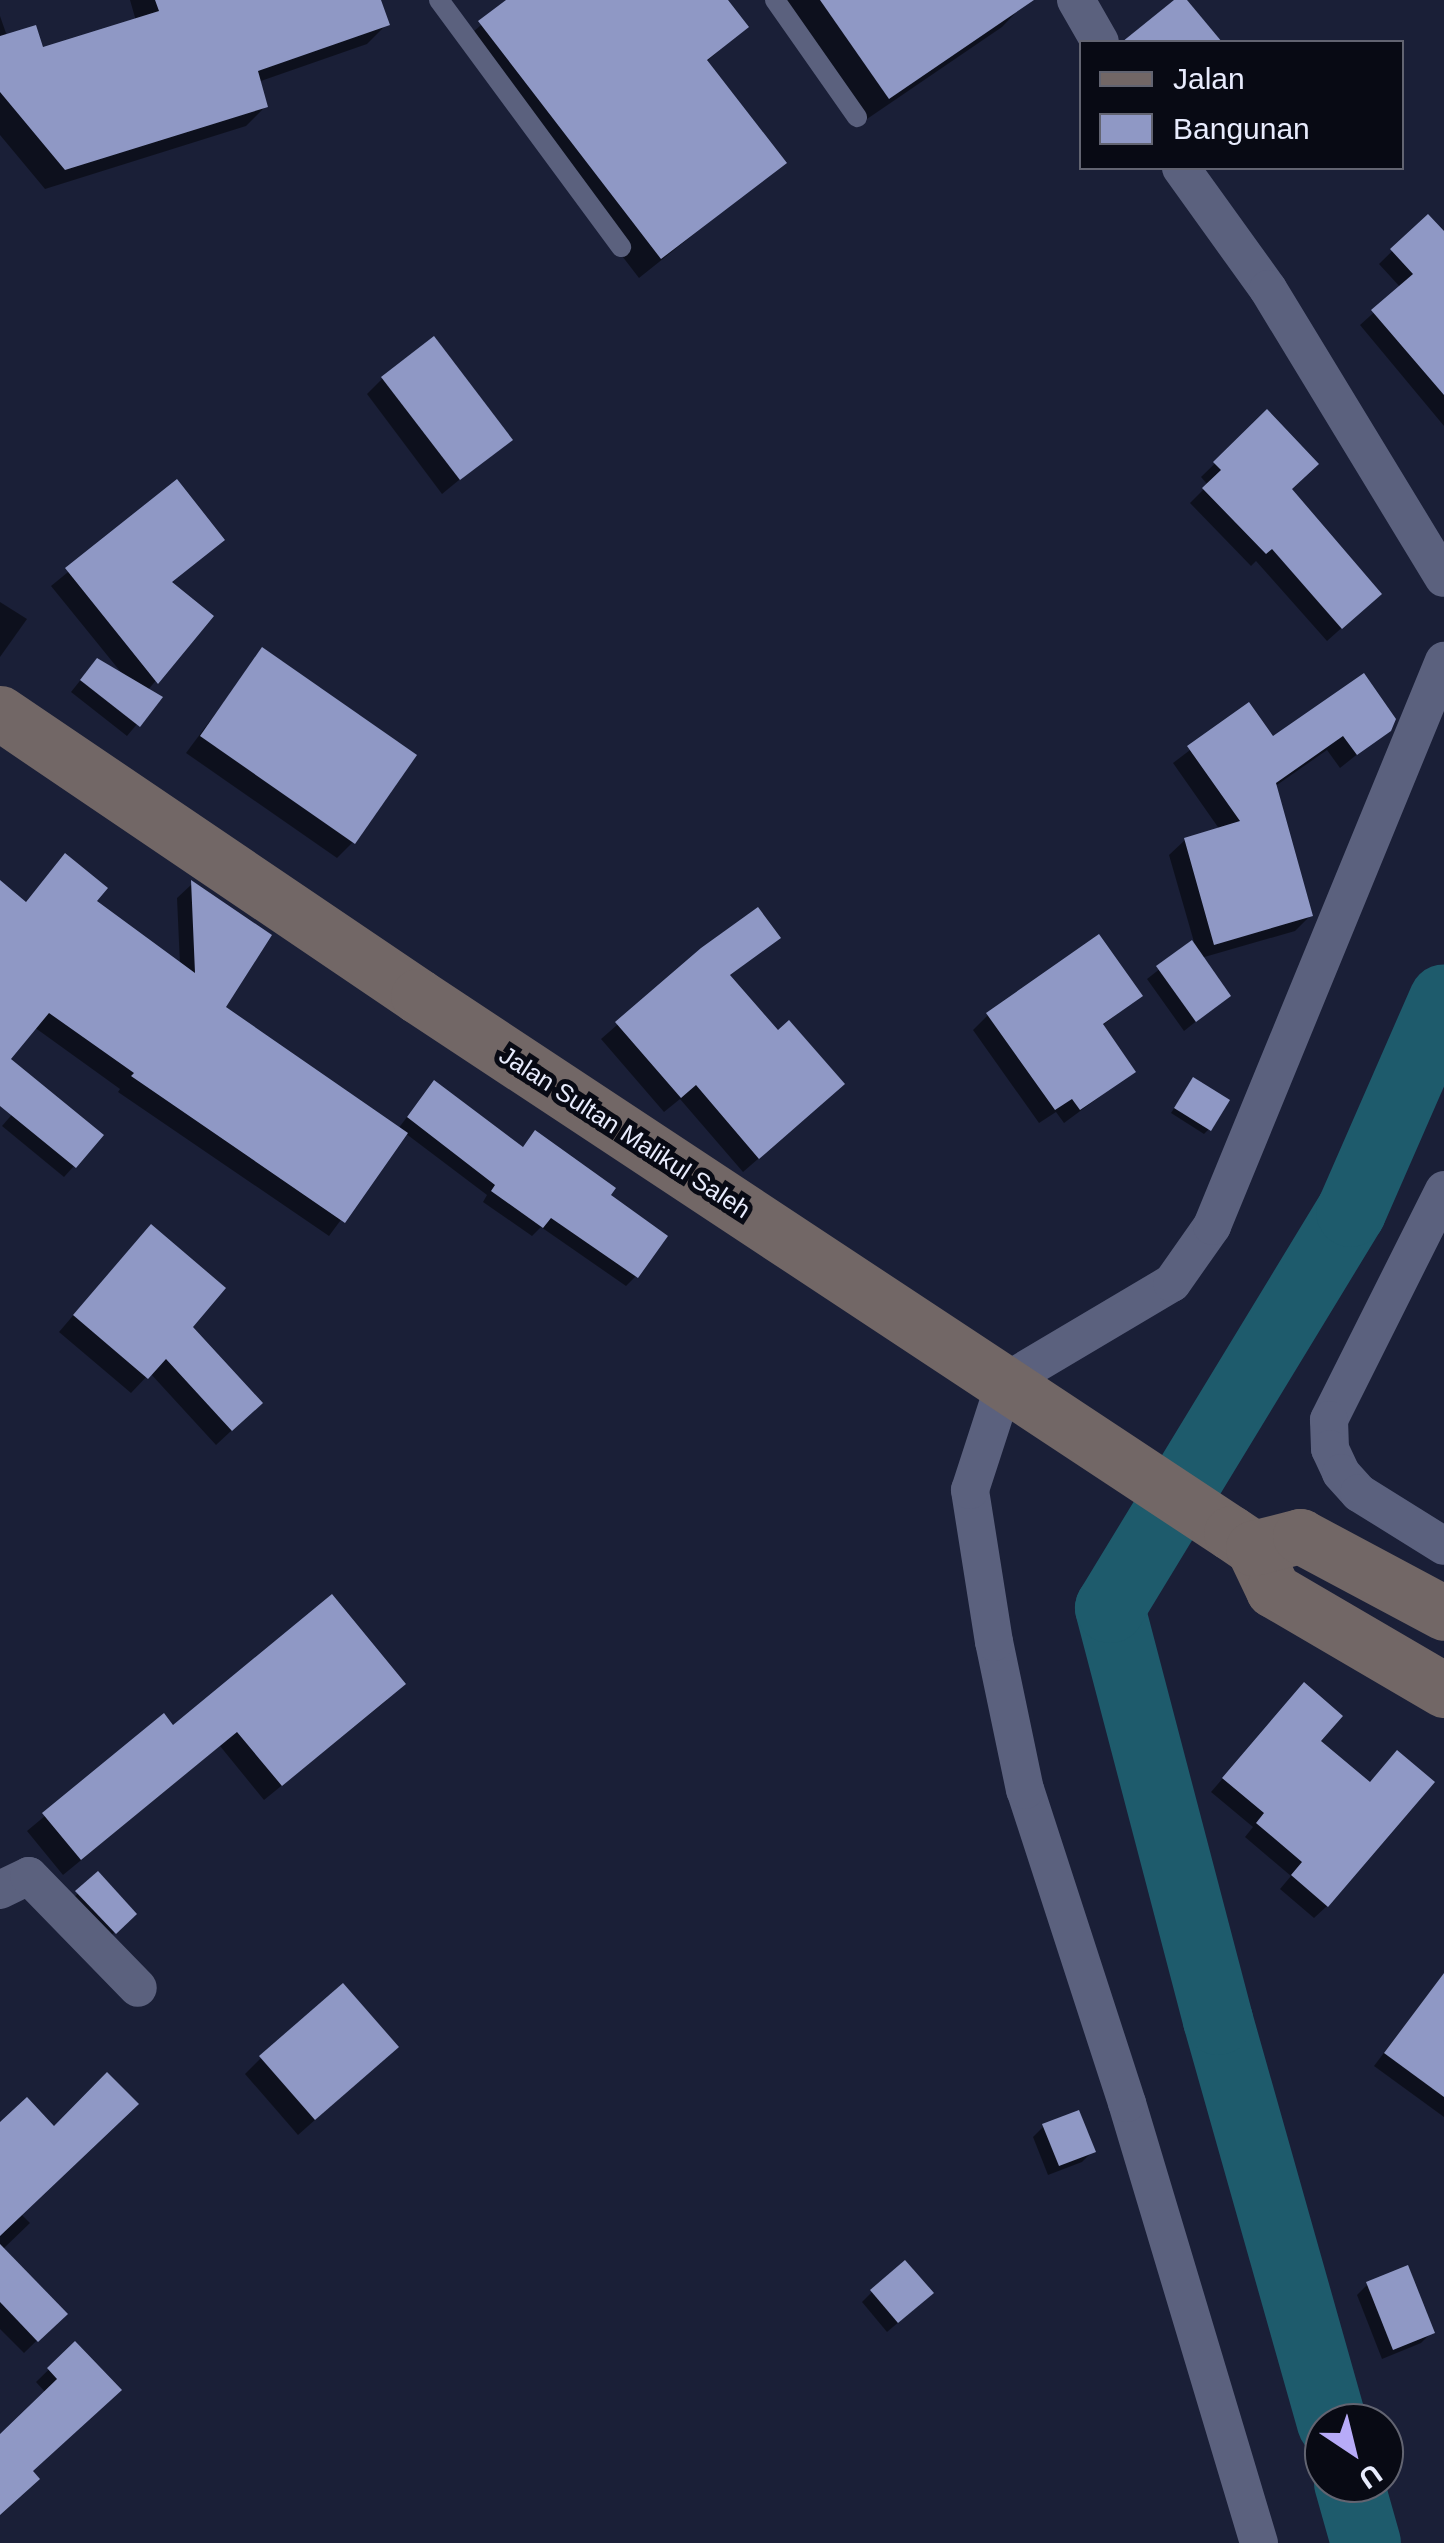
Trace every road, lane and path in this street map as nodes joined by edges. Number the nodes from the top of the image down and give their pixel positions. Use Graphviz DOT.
graph roads {
  1 [pos="439,0"];
  2 [pos="775,0"];
  3 [pos="1076,0"];
  4 [pos="1099,40"];
  5 [pos="857,118"];
  6 [pos="1182,170"];
  7 [pos="621,247"];
  8 [pos="1444,578"];
  9 [pos="1444,661"];
  10 [pos="0,713"];
  11 [pos="1444,1190"];
  12 [pos="1004,1382"];
  13 [pos="1242,1540"];
  14 [pos="1444,1546"];
  15 [pos="1444,1613"];
  16 [pos="1444,1690"];
  17 [pos="0,1890"];
  18 [pos="138,1988"];
  19 [pos="1259,2543"];
  1 -- 7 [label="lane"];
  2 -- 5 [label="lane"];
  3 -- 4 [label="street"];
  6 -- 8 [label="street"];
  9 -- 12 [label="street"];
  10 -- 12 [label="main road, Jalan Sultan Malikul Saleh"];
  11 -- 14 [label="street"];
  12 -- 13 [label="main road, Jalan Sultan Malikul Saleh"];
  12 -- 19 [label="street"];
  13 -- 15 [label="main road"];
  13 -- 16 [label="main road, Jalan Sultan Malikul Saleh"];
  17 -- 18 [label="street"];
}
